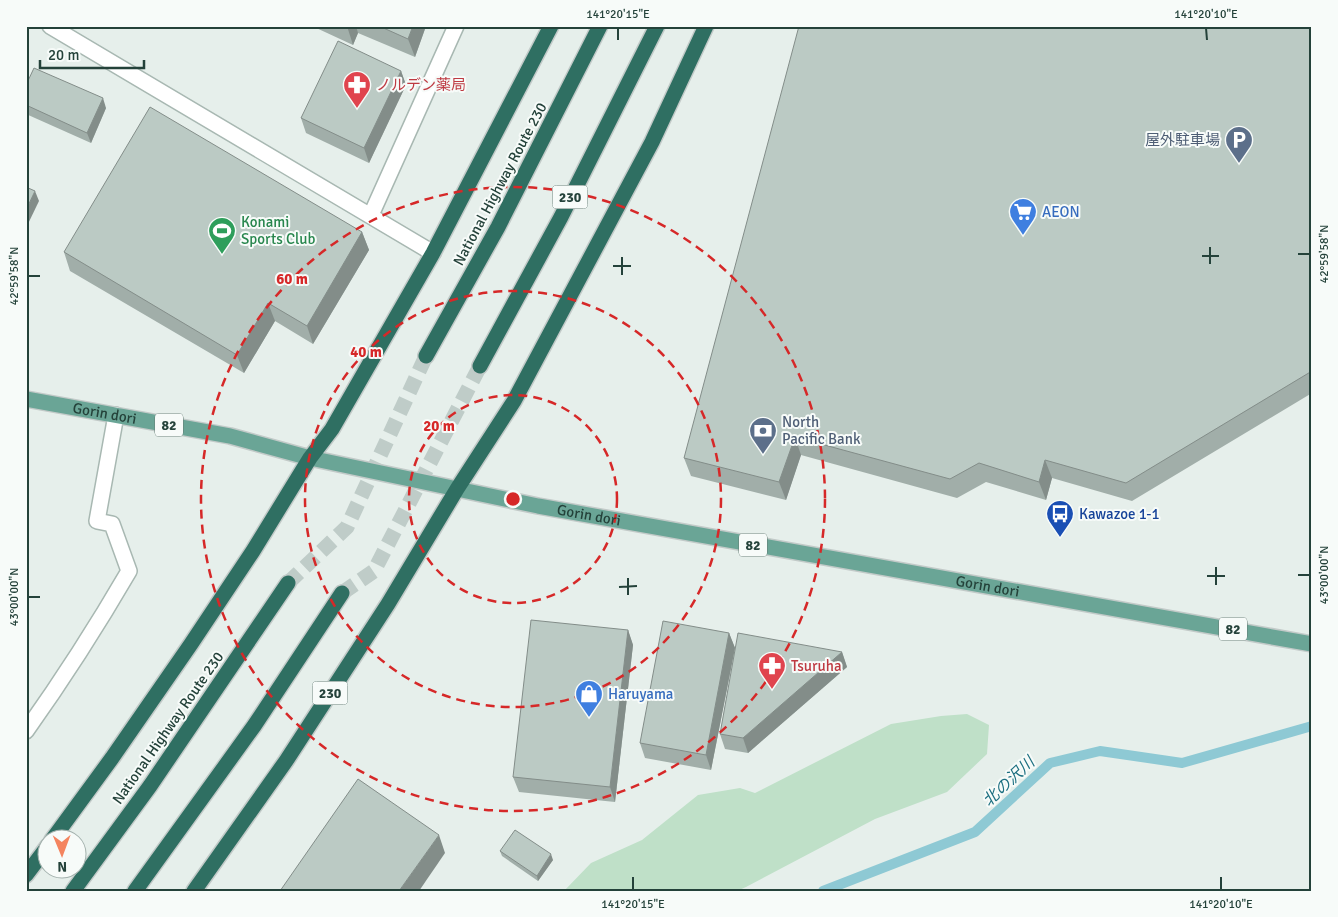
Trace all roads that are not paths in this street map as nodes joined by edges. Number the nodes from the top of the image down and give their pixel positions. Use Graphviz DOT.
graph roads {
  1 [pos="50,26"];
  2 [pos="456,26"];
  3 [pos="551,26"];
  4 [pos="600,26"];
  5 [pos="656,26"];
  6 [pos="706,26"];
  7 [pos="370,215"];
  8 [pos="433,253"];
  9 [pos="426,356"];
  10 [pos="480,366"];
  11 [pos="26,399"];
  12 [pos="116,415"];
  13 [pos="310,458"];
  14 [pos="457,489"];
  15 [pos="288,583"];
  16 [pos="342,593"];
  17 [pos="1312,644"];
  18 [pos="26,731"];
  19 [pos="59,830"];
  20 [pos="38,859"];
  21 [pos="26,875"];
  22 [pos="73,891"];
  23 [pos="135,891"];
  24 [pos="194,891"];
  1 -- 7 [label="street"];
  2 -- 7 [label="street"];
  3 -- 8 [label="highway"];
  4 -- 9 [label="highway, National Highway Route 230"];
  5 -- 10 [label="highway, 230"];
  6 -- 14 [label="highway"];
  7 -- 8 [label="street"];
  8 -- 13 [label="highway"];
  11 -- 12 [label="main road, Gorin dori / 82"];
  12 -- 13 [label="main road, Gorin dori / 82"];
  12 -- 18 [label="street"];
  13 -- 14 [label="main road, Gorin dori / 82"];
  13 -- 19 [label="highway"];
  14 -- 17 [label="main road, Gorin dori / 82"];
  14 -- 24 [label="highway, 230"];
  15 -- 22 [label="highway, National Highway Route 230"];
  16 -- 23 [label="highway"];
  20 -- 21 [label="highway"];
}
